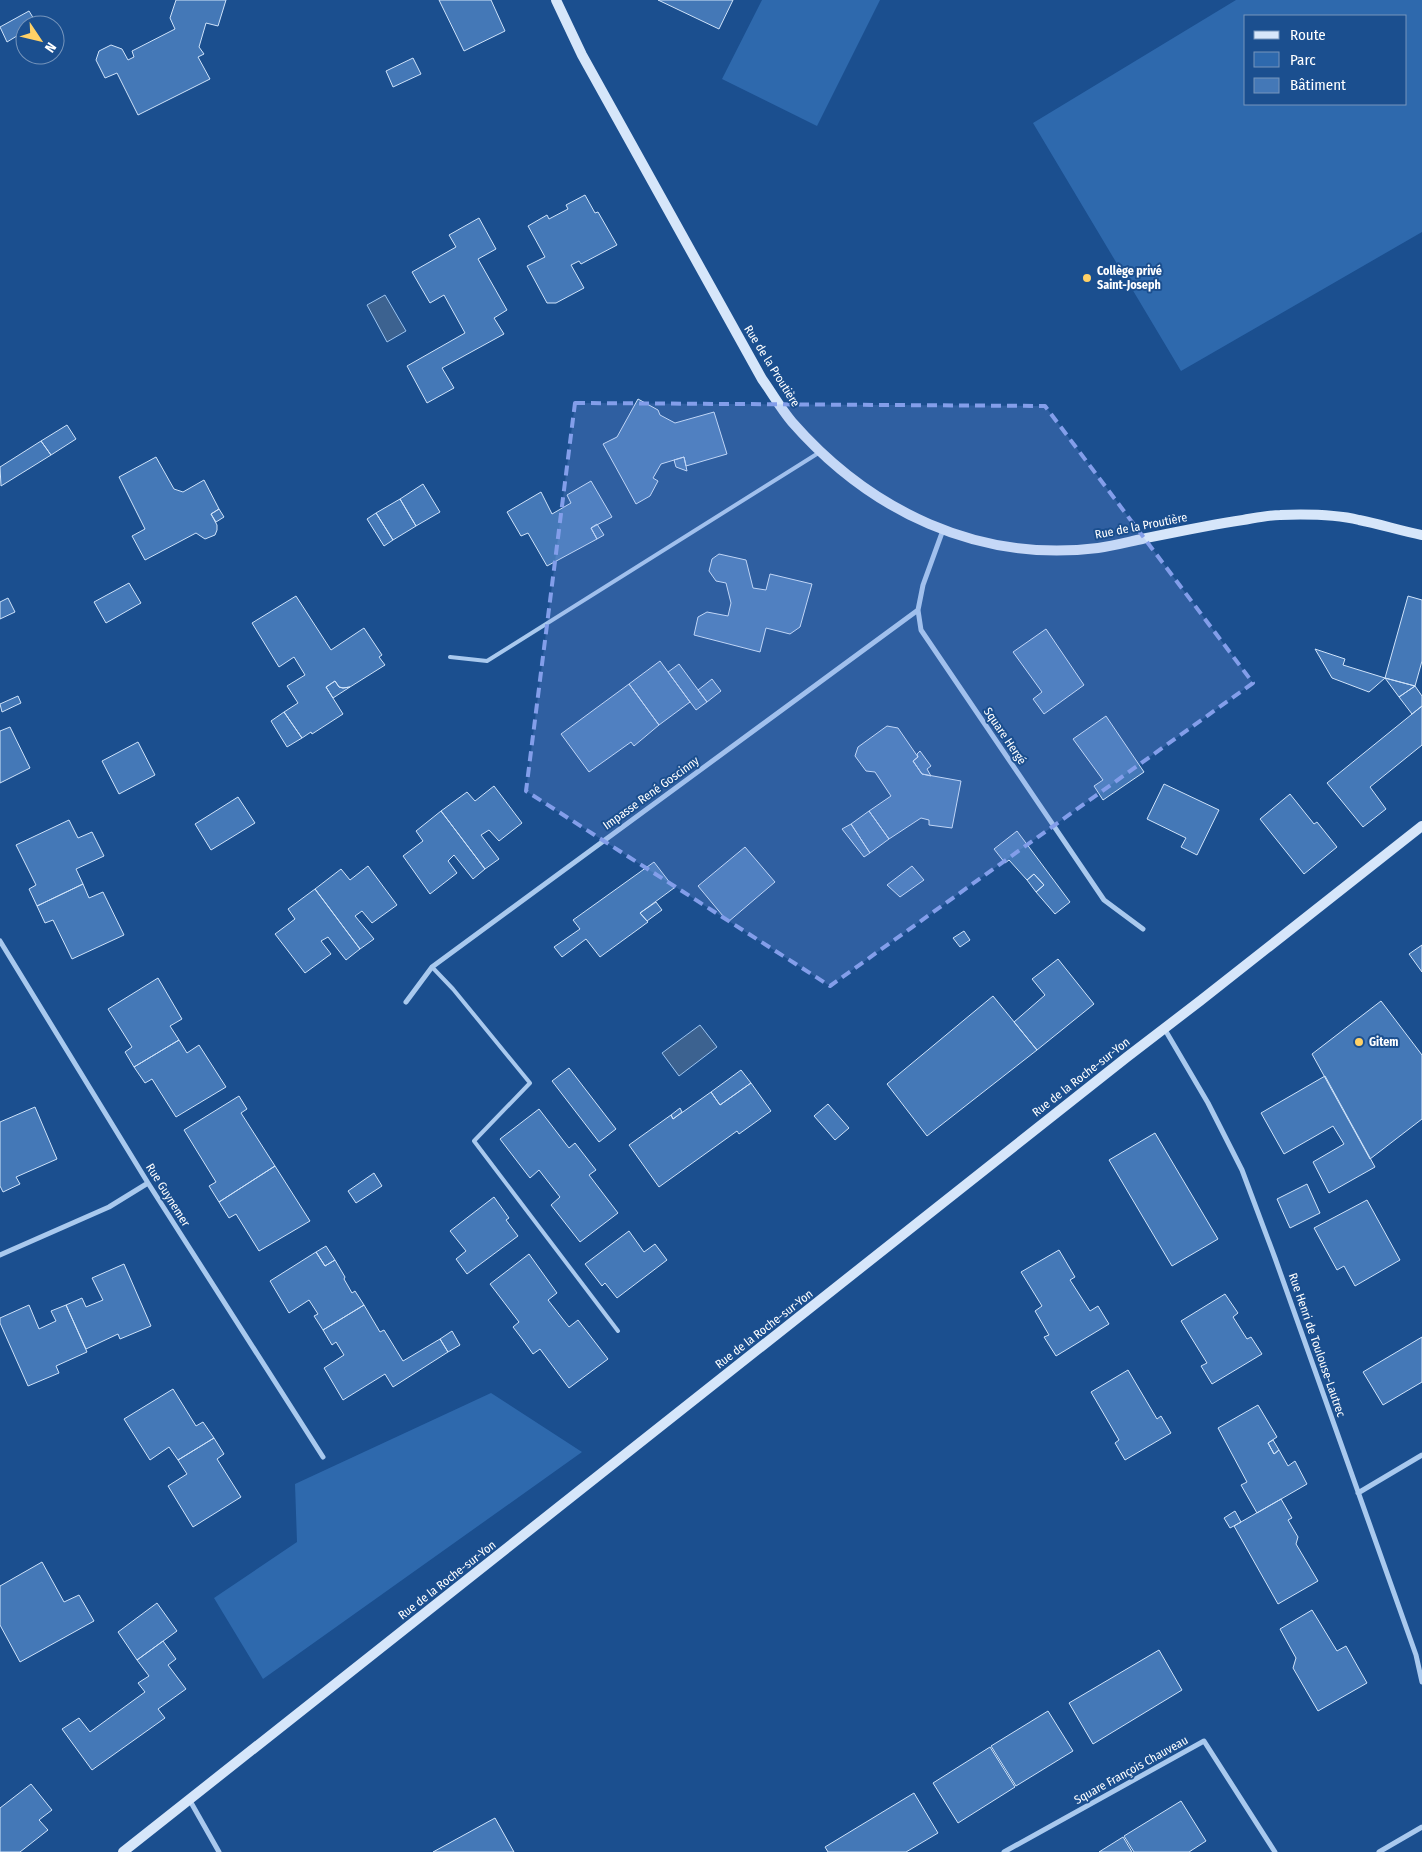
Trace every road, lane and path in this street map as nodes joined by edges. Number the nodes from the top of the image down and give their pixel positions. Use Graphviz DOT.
graph roads {
  1 [pos="556,0"];
  2 [pos="820,452"];
  3 [pos="943,530"];
  4 [pos="1420,535"];
  5 [pos="918,610"];
  6 [pos="450,657"];
  7 [pos="1422,826"];
  8 [pos="1143,929"];
  9 [pos="0,941"];
  10 [pos="432,967"];
  11 [pos="406,1002"];
  12 [pos="1164,1028"];
  13 [pos="148,1183"];
  14 [pos="0,1255"];
  15 [pos="618,1331"];
  16 [pos="1422,1455"];
  17 [pos="323,1457"];
  18 [pos="1358,1493"];
  19 [pos="1422,1682"];
  20 [pos="189,1800"];
  21 [pos="1422,1827"];
  22 [pos="123,1852"];
  23 [pos="219,1852"];
  24 [pos="1004,1852"];
  25 [pos="1275,1852"];
  26 [pos="1379,1852"];
  1 -- 2 [label="main road, Rue de la Proutière"];
  2 -- 3 [label="main road, Rue de la Proutière"];
  2 -- 6 [label="lane"];
  3 -- 4 [label="main road, Rue de la Proutière"];
  3 -- 5 [label="street, Square Hergé"];
  5 -- 8 [label="street, Square Hergé"];
  5 -- 10 [label="street, Impasse René Goscinny"];
  7 -- 12 [label="main road, Rue de la Roche-sur-Yon"];
  9 -- 13 [label="street, Rue Guynemer"];
  10 -- 11 [label="street, Impasse René Goscinny"];
  10 -- 15 [label="lane"];
  12 -- 18 [label="street, Rue Henri de Toulouse-Lautrec"];
  12 -- 20 [label="main road, Rue de la Roche-sur-Yon"];
  13 -- 14 [label="street"];
  13 -- 17 [label="street, Rue Guynemer"];
  16 -- 18 [label="street"];
  18 -- 19 [label="street, Rue Henri de Toulouse-Lautrec"];
  20 -- 22 [label="main road, Rue de la Roche-sur-Yon"];
  20 -- 23 [label="street"];
  21 -- 26 [label="street"];
  24 -- 25 [label="street, Square François Chauveau"];
}
